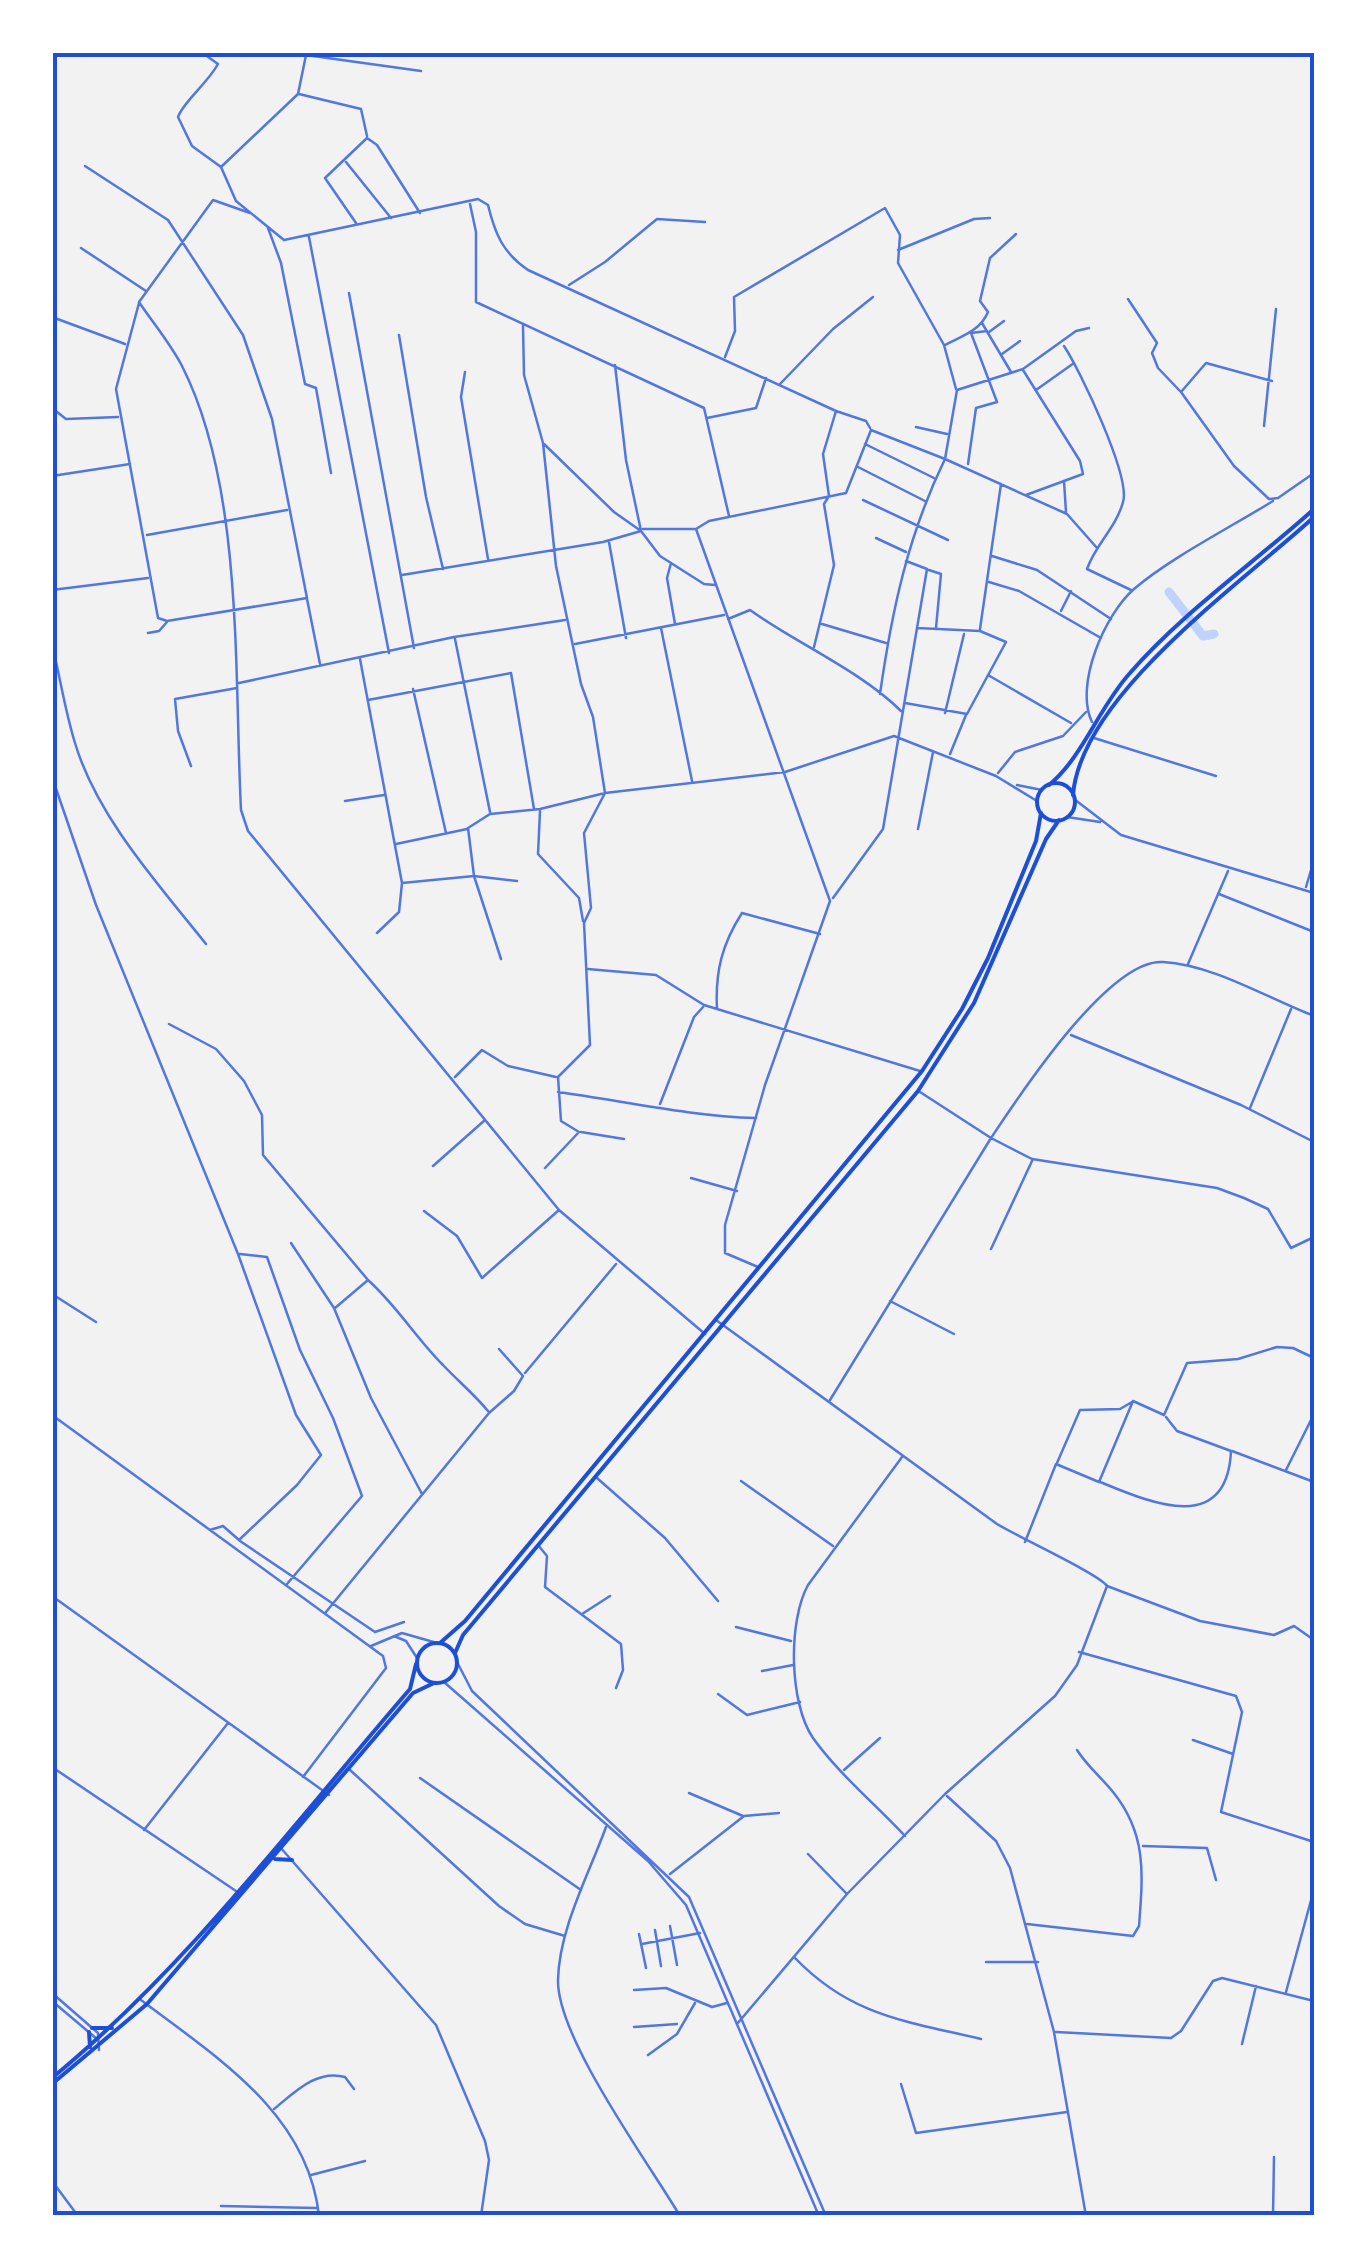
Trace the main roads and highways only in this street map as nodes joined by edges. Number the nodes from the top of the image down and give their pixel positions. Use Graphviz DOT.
graph roads {
  1 [pos="1314,509"];
  2 [pos="1314,517"];
  3 [pos="1197,616"];
  4 [pos="1049,785"];
  5 [pos="1074,797"];
  6 [pos="1041,813"];
  7 [pos="1059,820"];
  8 [pos="438,1643"];
  9 [pos="454,1654"];
  10 [pos="417,1661"];
  11 [pos="434,1683"];
  12 [pos="274,1859"];
  13 [pos="292,1860"];
  14 [pos="112,2028"];
  15 [pos="90,2048"];
  16 [pos="52,2081"];
  1 -- 3 [label="main road"];
  2 -- 3 [label="main road"];
  3 -- 4 [label="main road"];
  3 -- 5 [label="main road"];
  4 -- 5 [label="main road"];
  4 -- 6 [label="main road"];
  5 -- 7 [label="main road"];
  6 -- 7 [label="main road"];
  6 -- 8 [label="main road"];
  7 -- 9 [label="main road"];
  8 -- 9 [label="main road"];
  8 -- 10 [label="main road"];
  9 -- 11 [label="main road"];
  10 -- 11 [label="main road"];
  10 -- 14 [label="main road"];
  11 -- 12 [label="main road"];
  12 -- 13 [label="main road"];
  12 -- 16 [label="main road"];
  14 -- 15 [label="main road"];
  14 -- 15 [label="main road"];
  15 -- 16 [label="main road"];
}
